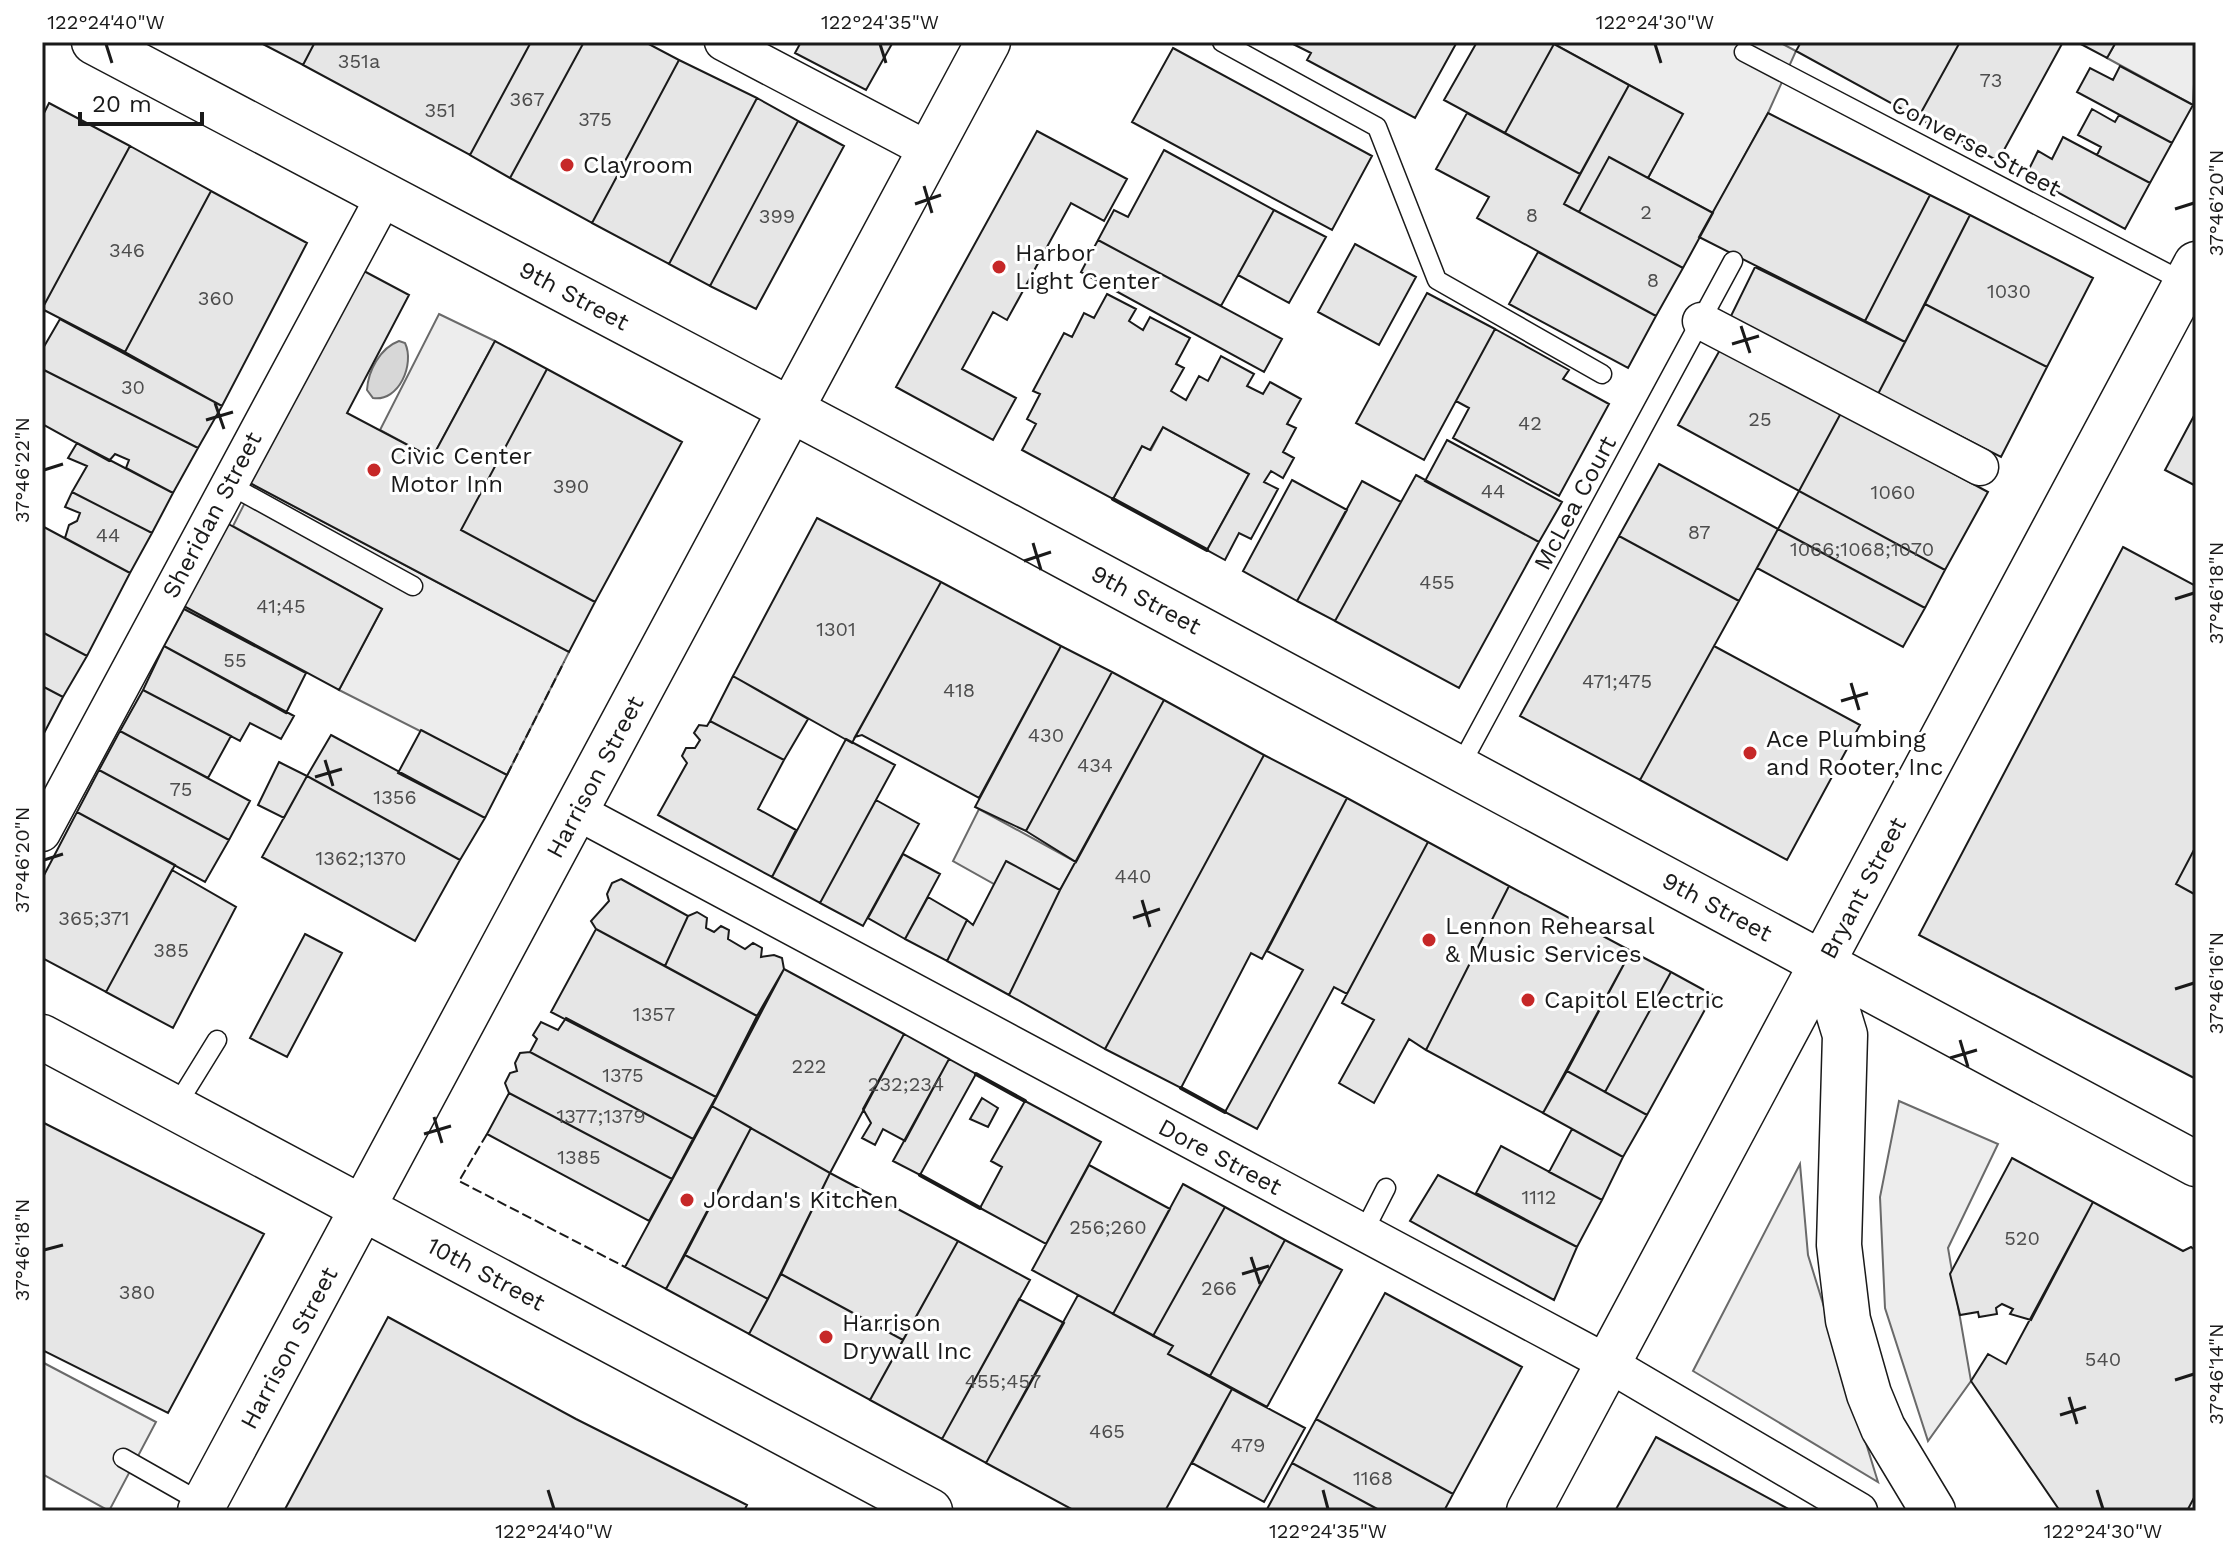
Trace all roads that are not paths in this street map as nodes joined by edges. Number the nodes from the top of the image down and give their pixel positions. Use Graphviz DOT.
graph roads {
  1 [pos="723,42"];
  2 [pos="988,42"];
  3 [pos="1222,42"];
  4 [pos="112,46"];
  5 [pos="1744,52"];
  6 [pos="930,151"];
  7 [pos="384,197"];
  8 [pos="1733,261"];
  9 [pos="2191,273"];
  10 [pos="1701,321"];
  11 [pos="1602,374"];
  12 [pos="791,410"];
  13 [pos="1980,467"];
  14 [pos="228,484"];
  15 [pos="413,586"];
  16 [pos="1459,768"];
  17 [pos="576,811"];
  18 [pos="42,833"];
  19 [pos="1823,963"];
  20 [pos="42,1037"];
  21 [pos="217,1040"];
  22 [pos="175,1108"];
  23 [pos="2196,1164"];
  24 [pos="1386,1188"];
  25 [pos="364,1209"];
  26 [pos="1363,1233"];
  27 [pos="1609,1364"];
  28 [pos="123,1458"];
  29 [pos="202,1508"];
  30 [pos="930,1511"];
  31 [pos="1529,1511"];
  32 [pos="1859,1511"];
  33 [pos="1933,1511"];
  1 -- 6 [label="street"];
  2 -- 6 [label="main road, Harrison Street"];
  3 -- 11 [label="lane"];
  4 -- 7 [label="main road, 9th Street"];
  5 -- 9 [label="lane, Converse Street"];
  6 -- 12 [label="main road, Harrison Street"];
  7 -- 12 [label="main road, 9th Street"];
  7 -- 14 [label="street, Sheridan Street"];
  8 -- 10 [label="lane, McLea Court"];
  9 -- 19 [label="main road, Bryant Street"];
  10 -- 13 [label="street"];
  10 -- 16 [label="lane, McLea Court"];
  12 -- 16 [label="main road, 9th Street"];
  12 -- 17 [label="main road, Harrison Street"];
  14 -- 15 [label="lane"];
  14 -- 18 [label="street, Sheridan Street"];
  16 -- 19 [label="main road, 9th Street"];
  17 -- 25 [label="main road, Harrison Street"];
  17 -- 26 [label="street, Dore Street"];
  19 -- 23 [label="main road, 9th Street"];
  19 -- 27 [label="main road, Bryant Street"];
  19 -- 33 [label="main road"];
  20 -- 22 [label="main road, 10th Street"];
  21 -- 22 [label="lane"];
  22 -- 25 [label="main road, 10th Street"];
  24 -- 26 [label="lane"];
  25 -- 29 [label="main road, Harrison Street"];
  25 -- 30 [label="main road, 10th Street"];
  26 -- 27 [label="street, Dore Street"];
  27 -- 31 [label="main road, Bryant Street"];
  27 -- 32 [label="street, Dore Street"];
  28 -- 29 [label="lane"];
}
